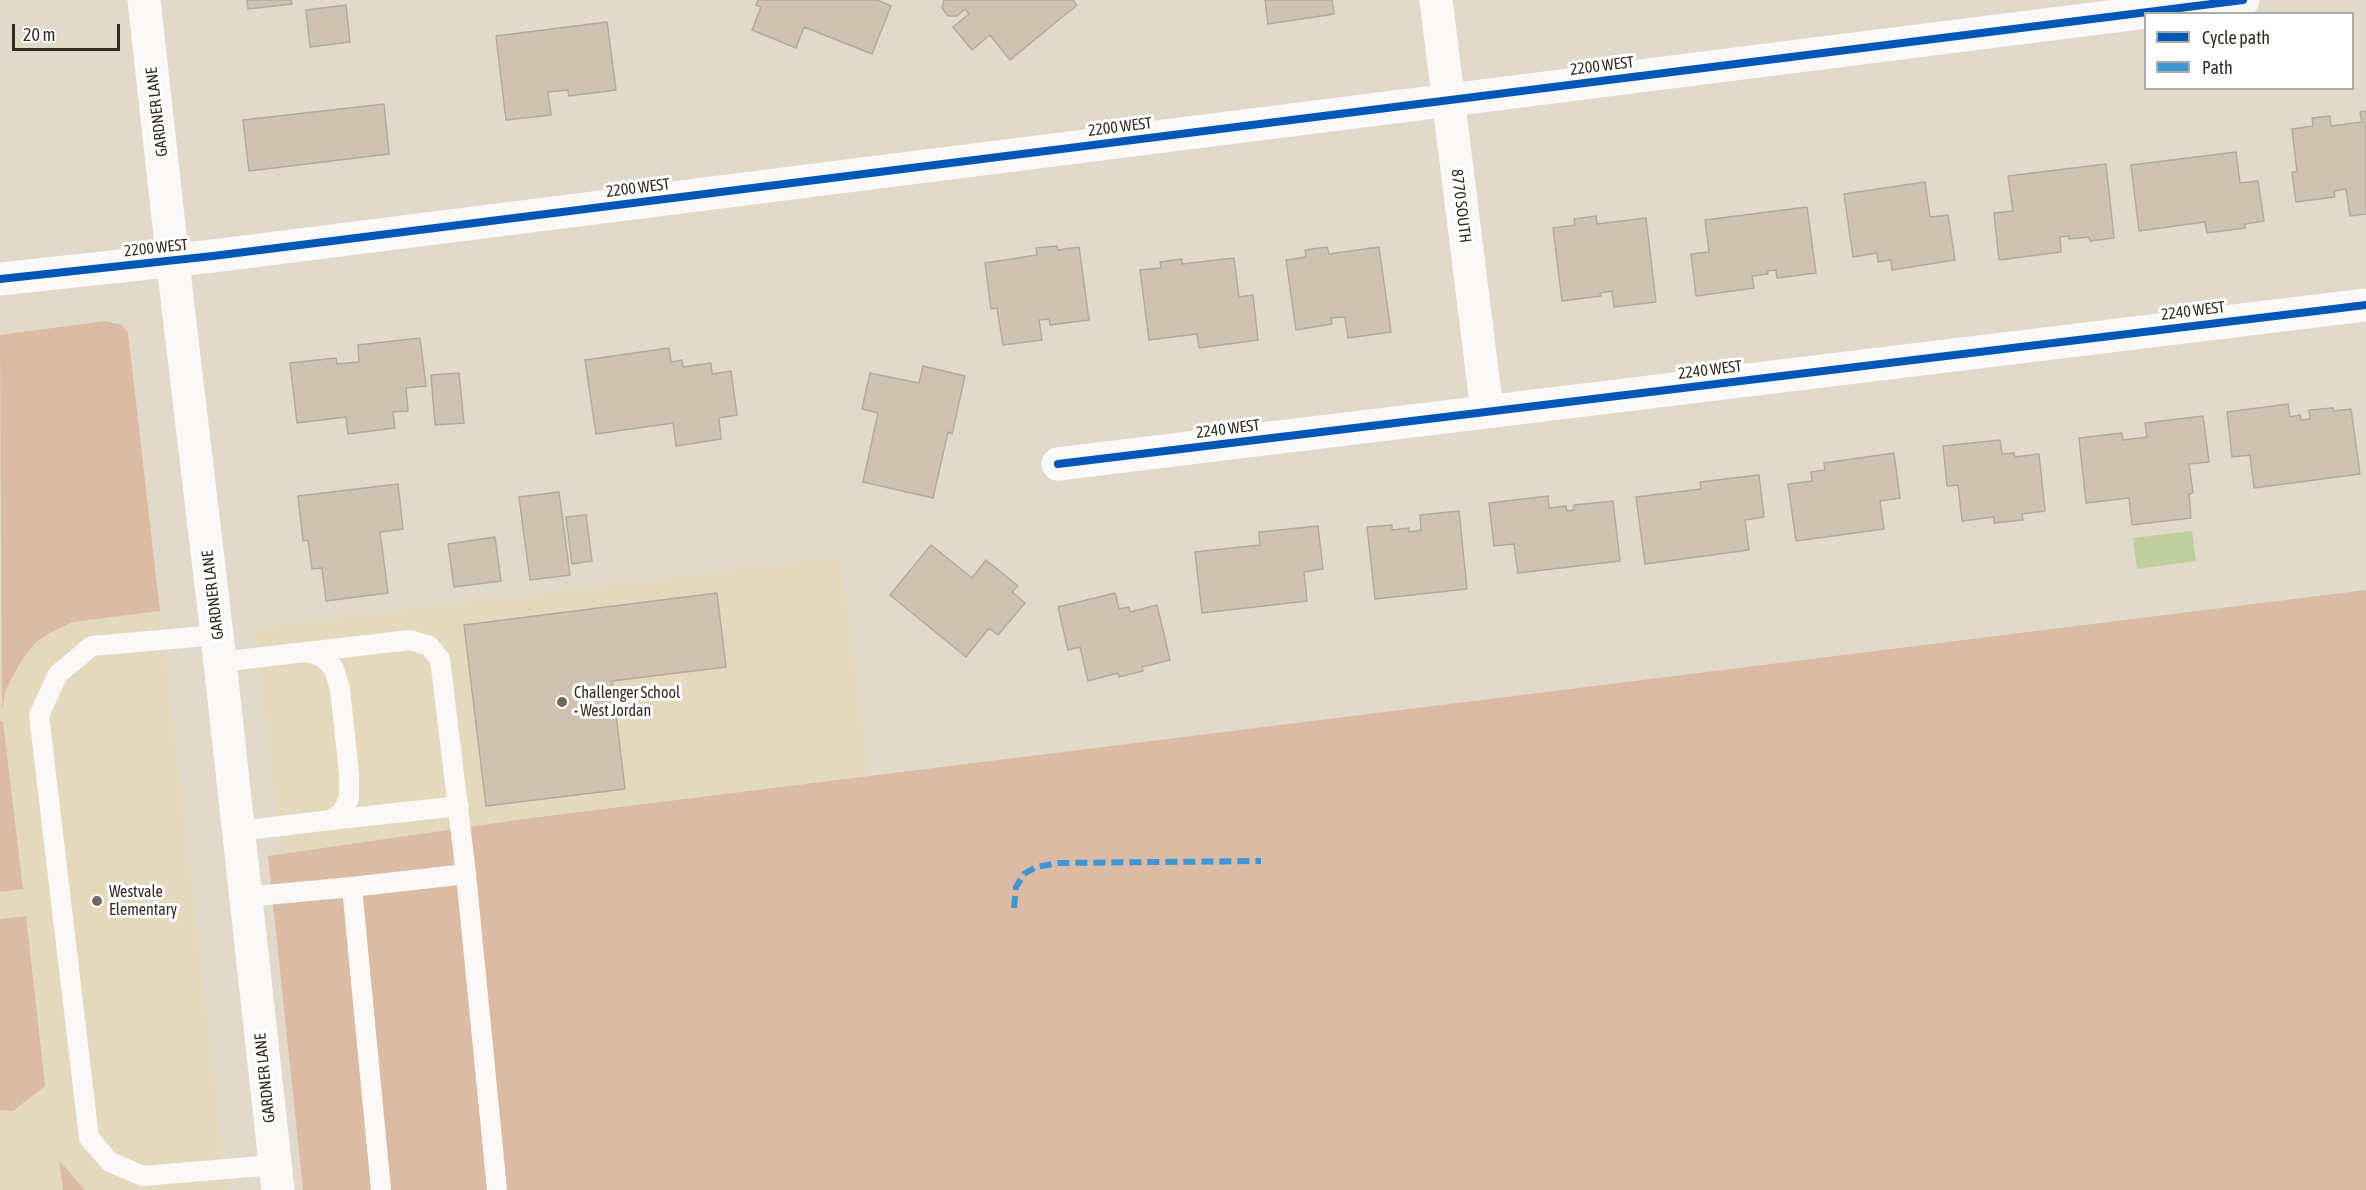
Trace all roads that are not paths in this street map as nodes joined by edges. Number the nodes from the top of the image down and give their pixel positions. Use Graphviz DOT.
graph roads {
  1 [pos="144,0"];
  2 [pos="1436,0"];
  3 [pos="2243,0"];
  4 [pos="2144,12"];
  5 [pos="2147,12"];
  6 [pos="1448,99"];
  7 [pos="173,259"];
  8 [pos="0,279"];
  9 [pos="2366,305"];
  10 [pos="1487,411"];
  11 [pos="1058,464"];
  12 [pos="219,648"];
  13 [pos="305,652"];
  14 [pos="459,806"];
  15 [pos="331,820"];
  16 [pos="238,831"];
  17 [pos="466,874"];
  18 [pos="352,887"];
  19 [pos="245,897"];
  20 [pos="276,1177"];
  21 [pos="381,1190"];
  22 [pos="497,1190"];
  1 -- 7 [label="street, GARDNER LANE"];
  2 -- 6 [label="street, 8770 SOUTH"];
  3 -- 5 [label="street, 2200 WEST"];
  4 -- 6 [label="street, 2200 WEST"];
  6 -- 7 [label="street, 2200 WEST"];
  6 -- 10 [label="street, 8770 SOUTH"];
  7 -- 8 [label="street, 2200 WEST"];
  7 -- 12 [label="street, GARDNER LANE"];
  9 -- 10 [label="street, 2240 WEST"];
  10 -- 11 [label="street, 2240 WEST"];
  12 -- 13 [label="lane"];
  12 -- 16 [label="street, GARDNER LANE"];
  12 -- 20 [label="lane"];
  13 -- 14 [label="lane"];
  13 -- 15 [label="lane"];
  14 -- 15 [label="lane"];
  14 -- 17 [label="lane"];
  15 -- 16 [label="lane"];
  16 -- 19 [label="street, GARDNER LANE"];
  17 -- 18 [label="lane"];
  17 -- 22 [label="lane"];
  18 -- 19 [label="lane"];
  18 -- 21 [label="lane"];
  19 -- 20 [label="street, GARDNER LANE"];
}
